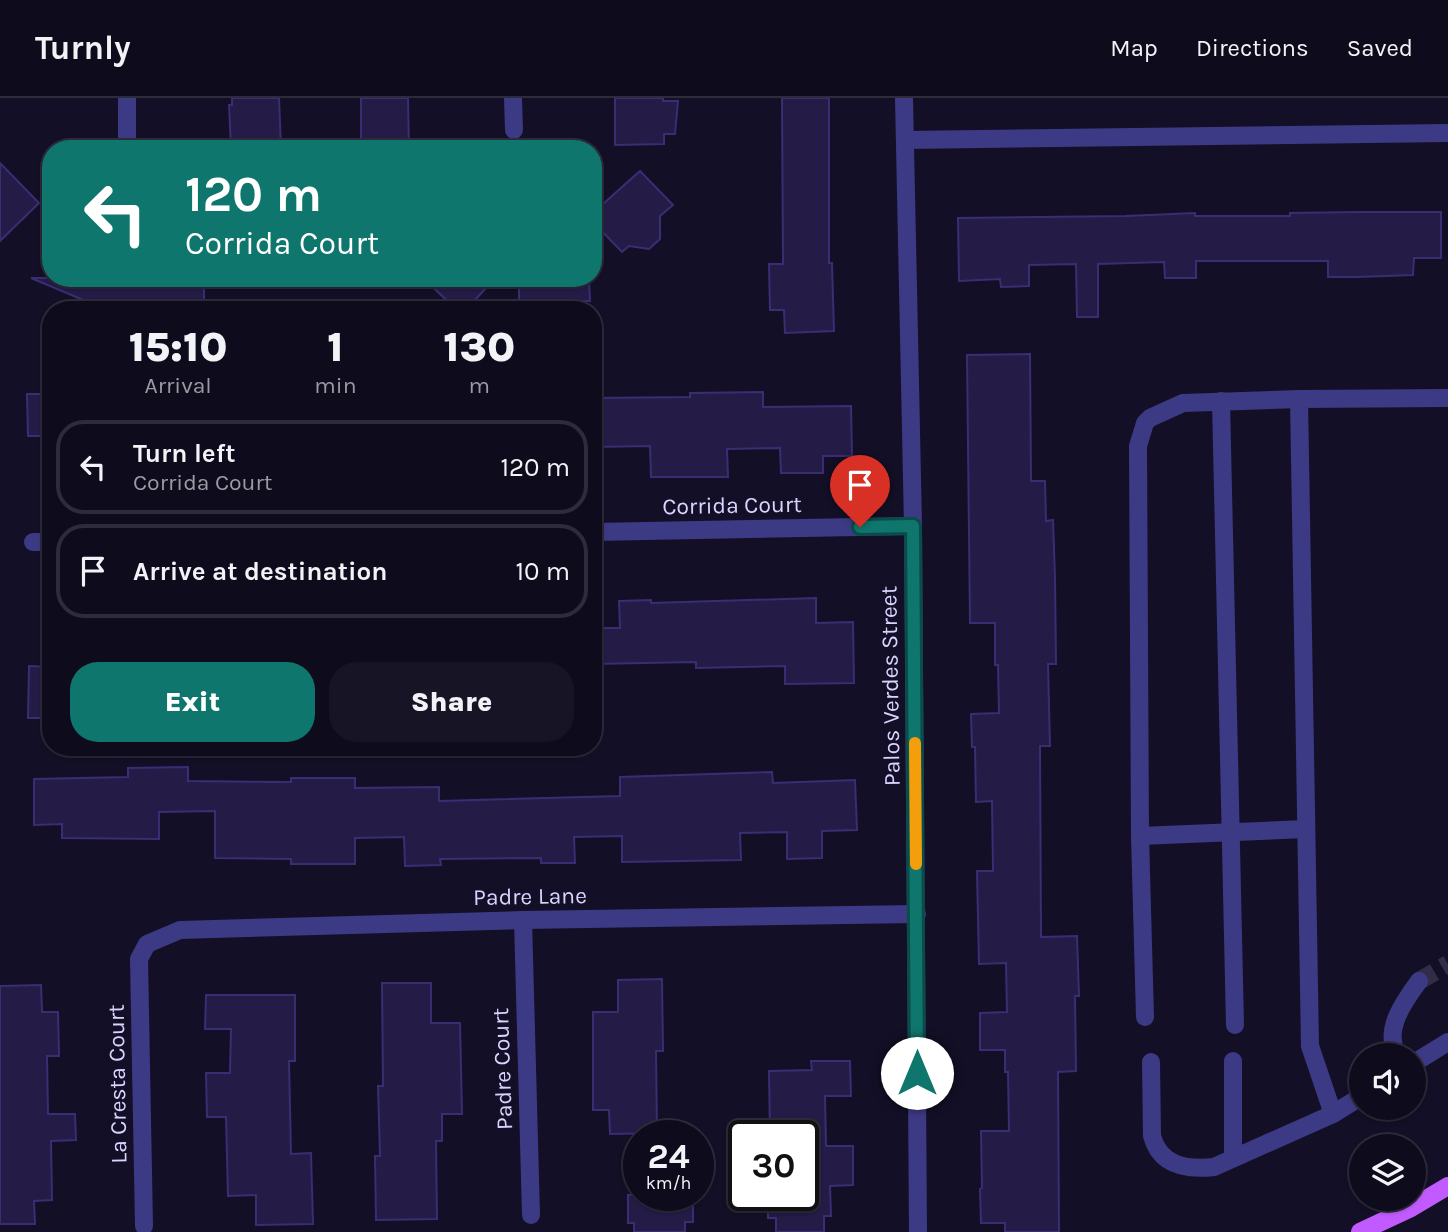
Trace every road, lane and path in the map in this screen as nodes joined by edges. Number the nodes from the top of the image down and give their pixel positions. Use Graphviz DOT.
graph roads {
  1 [pos="127,98"];
  2 [pos="513,98"];
  3 [pos="904,98"];
  4 [pos="514,130"];
  5 [pos="1448,133"];
  6 [pos="127,137"];
  7 [pos="905,140"];
  8 [pos="1448,398"];
  9 [pos="1300,399"];
  10 [pos="1221,401"];
  11 [pos="913,526"];
  12 [pos="602,532"];
  13 [pos="1306,829"];
  14 [pos="1230,832"];
  15 [pos="1140,836"];
  16 [pos="917,914"];
  17 [pos="523,920"];
  18 [pos="147,944"];
  19 [pos="1419,981"];
  20 [pos="1144,1017"];
  21 [pos="1235,1025"];
  22 [pos="1448,1042"];
  23 [pos="1394,1043"];
  24 [pos="1426,1056"];
  25 [pos="1233,1061"];
  26 [pos="1151,1062"];
  27 [pos="1349,1104"];
  28 [pos="1333,1114"];
  29 [pos="1233,1158"];
  30 [pos="1448,1186"];
  31 [pos="531,1215"];
  32 [pos="144,1226"];
  33 [pos="918,1232"];
  34 [pos="1360,1232"];
  1 -- 6 [label="street"];
  2 -- 4 [label="street"];
  3 -- 7 [label="street, Palos Verdes Street"];
  5 -- 7 [label="street"];
  7 -- 11 [label="street, Palos Verdes Street"];
  8 -- 9 [label="street"];
  9 -- 10 [label="street"];
  9 -- 13 [label="street"];
  10 -- 14 [label="street"];
  10 -- 15 [label="street"];
  11 -- 12 [label="street, Corrida Court"];
  11 -- 16 [label="street, Palos Verdes Street"];
  13 -- 14 [label="street"];
  13 -- 28 [label="street"];
  14 -- 15 [label="street"];
  14 -- 21 [label="street"];
  15 -- 20 [label="street"];
  16 -- 17 [label="street, Padre Lane"];
  16 -- 33 [label="street, Palos Verdes Street"];
  17 -- 18 [label="street, Padre Lane"];
  17 -- 31 [label="street, Padre Court"];
  18 -- 32 [label="street, La Cresta Court"];
  19 -- 23 [label="street"];
  22 -- 24 [label="street"];
  25 -- 29 [label="street"];
  26 -- 29 [label="street"];
  27 -- 28 [label="street"];
  28 -- 29 [label="street"];
  30 -- 34 [label="main road"];
}
